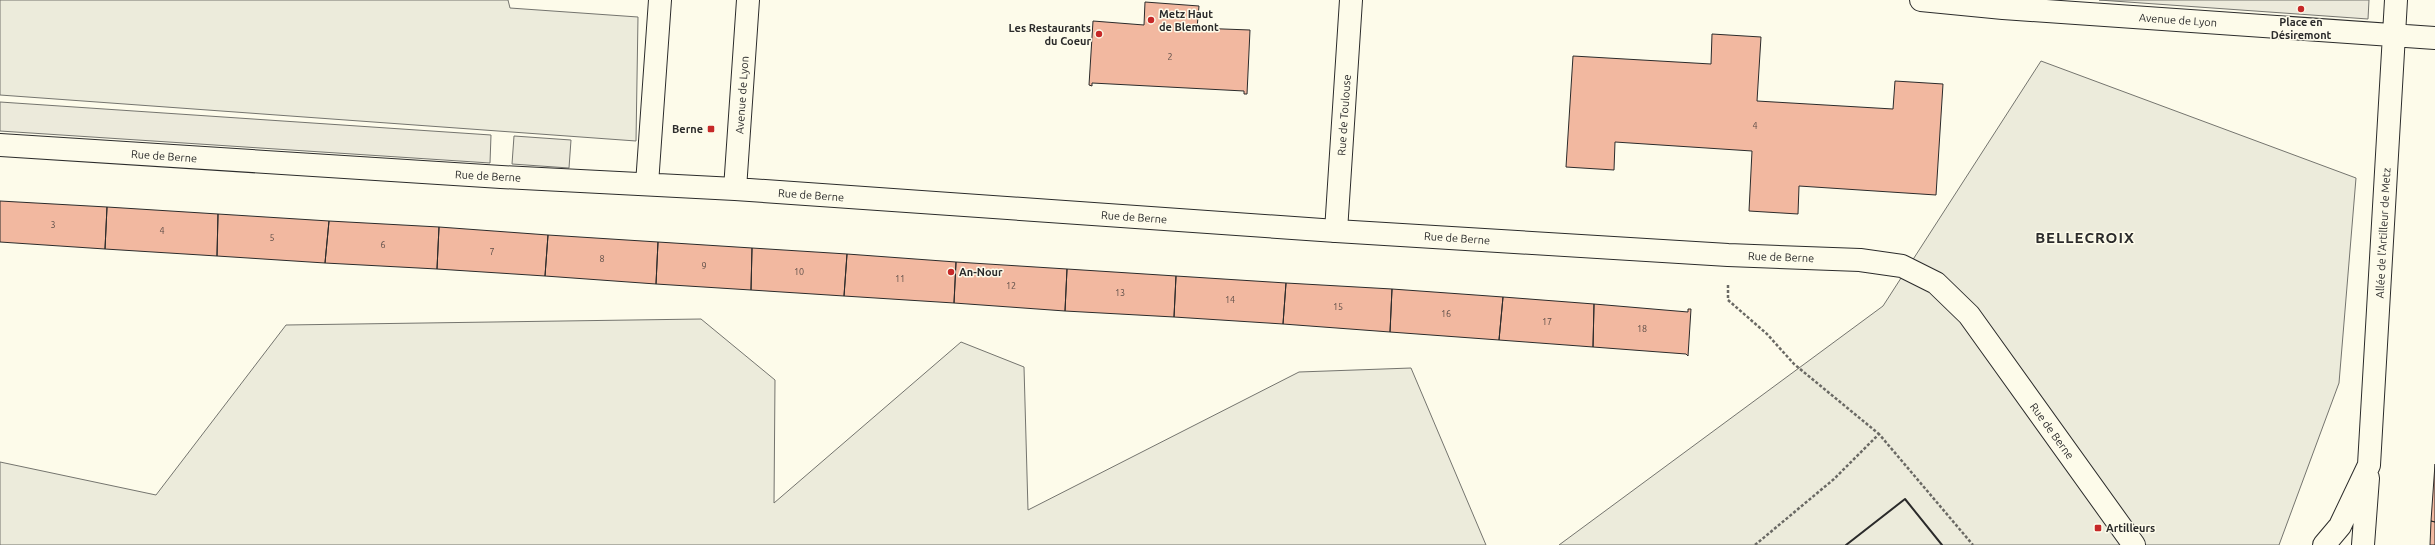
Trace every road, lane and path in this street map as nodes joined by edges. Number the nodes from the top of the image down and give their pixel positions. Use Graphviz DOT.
graph roads {
  1 [pos="660,0"];
  2 [pos="748,0"];
  3 [pos="1351,0"];
  4 [pos="1921,0"];
  5 [pos="2396,0"];
  6 [pos="2394,36"];
  7 [pos="2435,38"];
  8 [pos="0,145"];
  9 [pos="647,184"];
  10 [pos="735,189"];
  11 [pos="1336,231"];
  12 [pos="1728,255"];
  13 [pos="1879,434"];
  14 [pos="2369,465"];
  15 [pos="1755,545"];
  16 [pos="1973,545"];
  17 [pos="2134,545"];
  18 [pos="2324,545"];
  19 [pos="2363,545"];
  1 -- 9 [label="street"];
  2 -- 10 [label="street, Avenue de Lyon"];
  3 -- 11 [label="street, Rue de Toulouse"];
  4 -- 6 [label="street, Avenue de Lyon"];
  5 -- 6 [label="street, Allée de l'Artilleur de Metz"];
  6 -- 7 [label="street, Avenue de Lyon"];
  6 -- 14 [label="street, Allée de l'Artilleur de Metz"];
  8 -- 9 [label="street, Rue de Berne"];
  9 -- 10 [label="street, Rue de Berne"];
  10 -- 11 [label="street, Rue de Berne"];
  11 -- 12 [label="street, Rue de Berne"];
  12 -- 13 [label="path"];
  12 -- 17 [label="street, Rue de Berne"];
  13 -- 15 [label="path"];
  13 -- 16 [label="path"];
  14 -- 18 [label="street, Allée de l'Artilleur de Metz"];
  14 -- 19 [label="street, Allée de l'Artilleur de Metz"];
}
